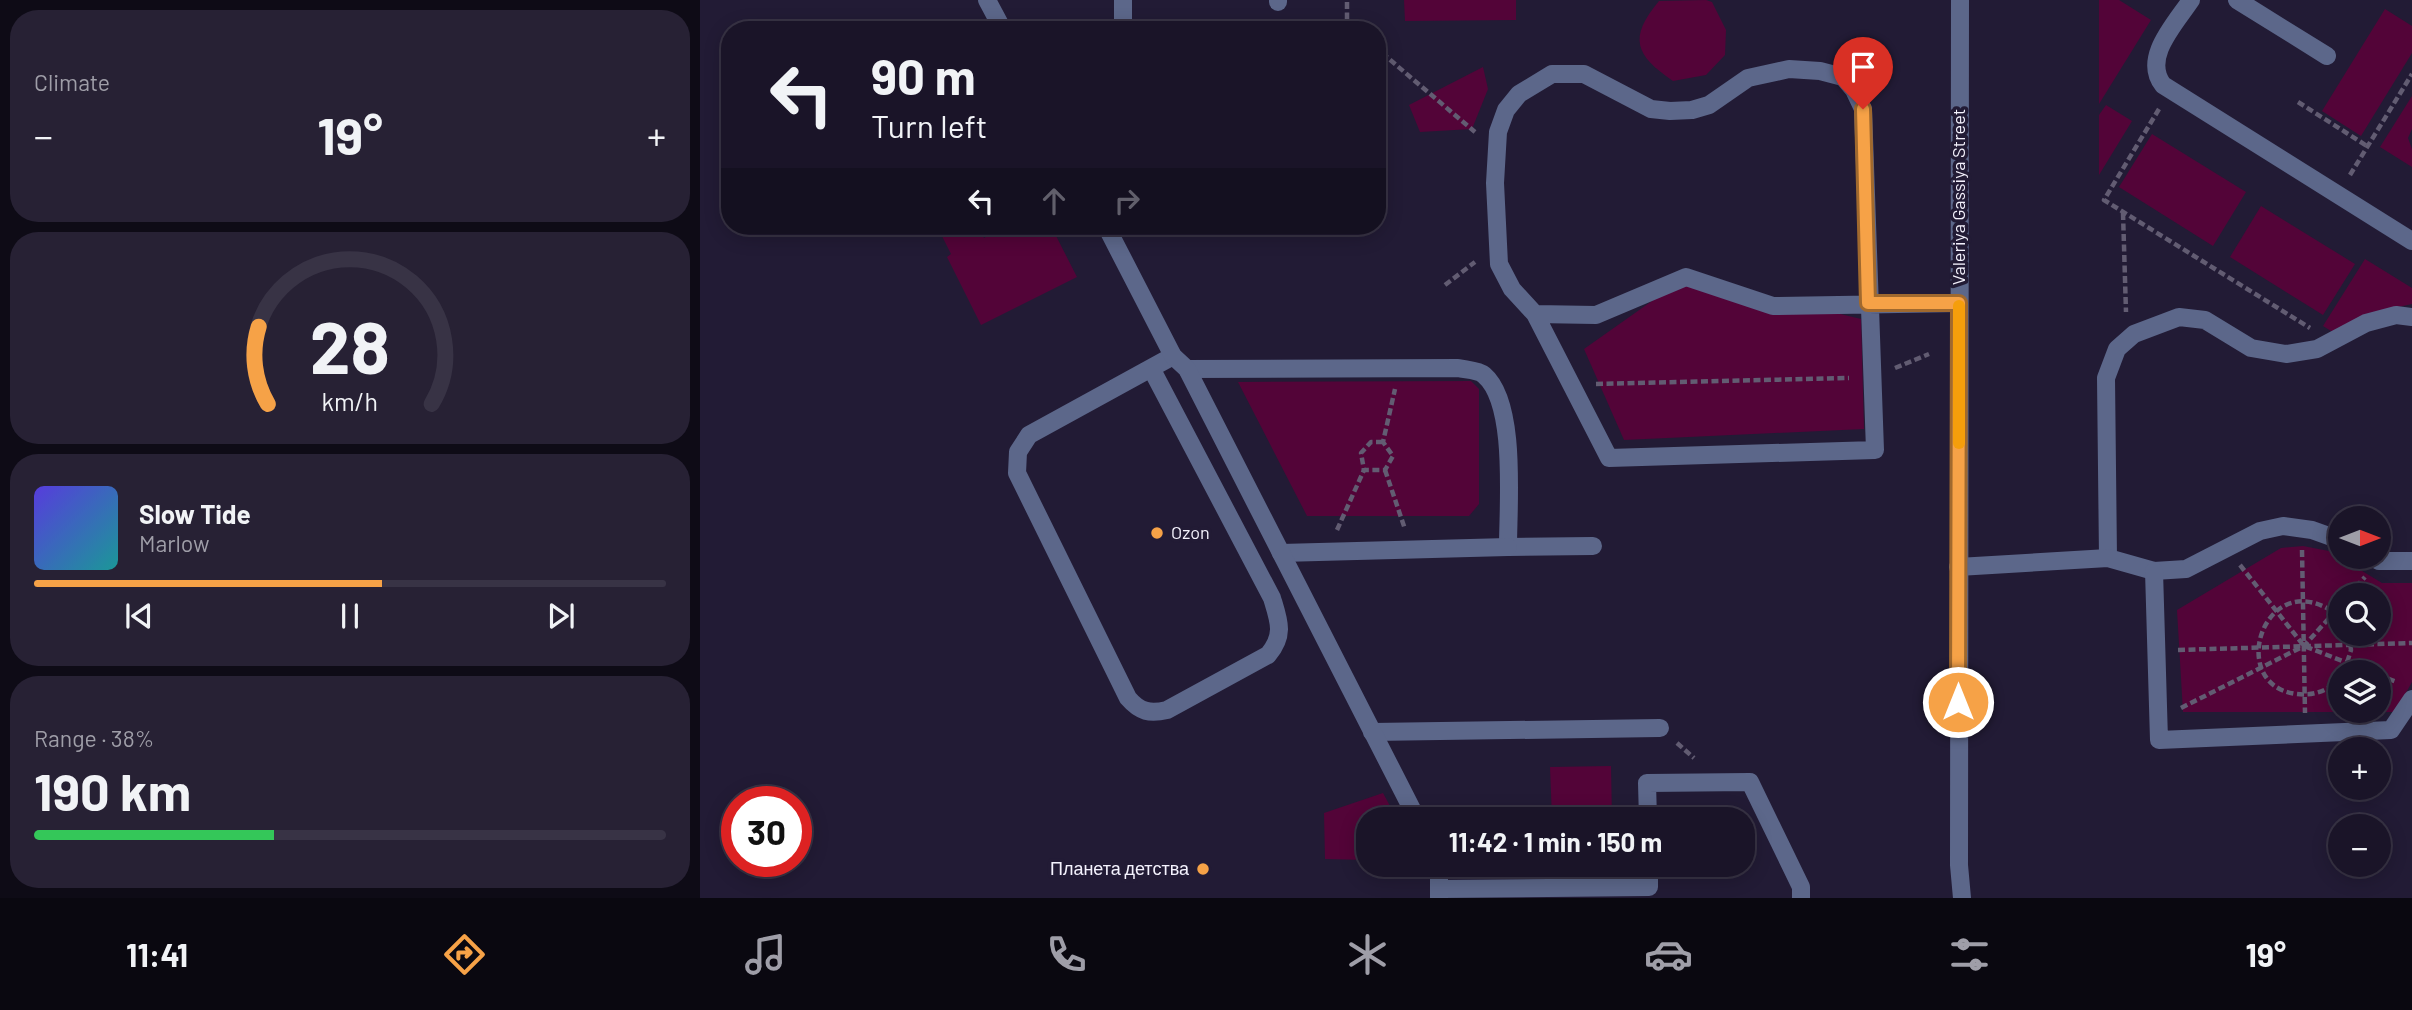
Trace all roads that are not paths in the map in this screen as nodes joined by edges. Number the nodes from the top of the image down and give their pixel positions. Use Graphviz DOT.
graph roads {
  1 [pos="987,0"];
  2 [pos="1123,0"];
  3 [pos="1960,0"];
  4 [pos="2191,0"];
  5 [pos="2237,0"];
  6 [pos="998,21"];
  7 [pos="1123,21"];
  8 [pos="2327,56"];
  9 [pos="1112,235"];
  10 [pos="2412,241"];
  11 [pos="1868,303"];
  12 [pos="1959,303"];
  13 [pos="1535,314"];
  14 [pos="2412,317"];
  15 [pos="1173,356"];
  16 [pos="1151,368"];
  17 [pos="1186,369"];
  18 [pos="2328,536"];
  19 [pos="1593,545"];
  20 [pos="1508,547"];
  21 [pos="1281,553"];
  22 [pos="2108,558"];
  23 [pos="2391,561"];
  24 [pos="2412,561"];
  25 [pos="1958,567"];
  26 [pos="2154,571"];
  27 [pos="2412,699"];
  28 [pos="1660,728"];
  29 [pos="1372,732"];
  30 [pos="1411,807"];
  31 [pos="1648,807"];
  32 [pos="1649,877"];
  33 [pos="1439,893"];
  34 [pos="1801,898"];
  35 [pos="1962,898"];
  1 -- 6 [label="street"];
  2 -- 7 [label="street"];
  3 -- 12 [label="street, Valeriya Gassiya Street"];
  4 -- 10 [label="street"];
  5 -- 8 [label="street"];
  9 -- 15 [label="street"];
  11 -- 12 [label="street"];
  11 -- 13 [label="street"];
  11 -- 13 [label="street"];
  11 -- 13 [label="street"];
  12 -- 25 [label="street, Valeriya Gassiya Street"];
  14 -- 22 [label="street"];
  15 -- 16 [label="street"];
  15 -- 17 [label="street"];
  16 -- 16 [label="street"];
  17 -- 20 [label="street"];
  17 -- 21 [label="street"];
  18 -- 26 [label="street"];
  19 -- 20 [label="street"];
  20 -- 21 [label="street"];
  21 -- 29 [label="street"];
  22 -- 25 [label="street"];
  22 -- 26 [label="street"];
  23 -- 24 [label="street"];
  25 -- 35 [label="street, Valeriya Gassiya Street"];
  26 -- 27 [label="street"];
  28 -- 29 [label="street"];
  29 -- 30 [label="street"];
  31 -- 34 [label="street"];
  32 -- 33 [label="street"];
}
